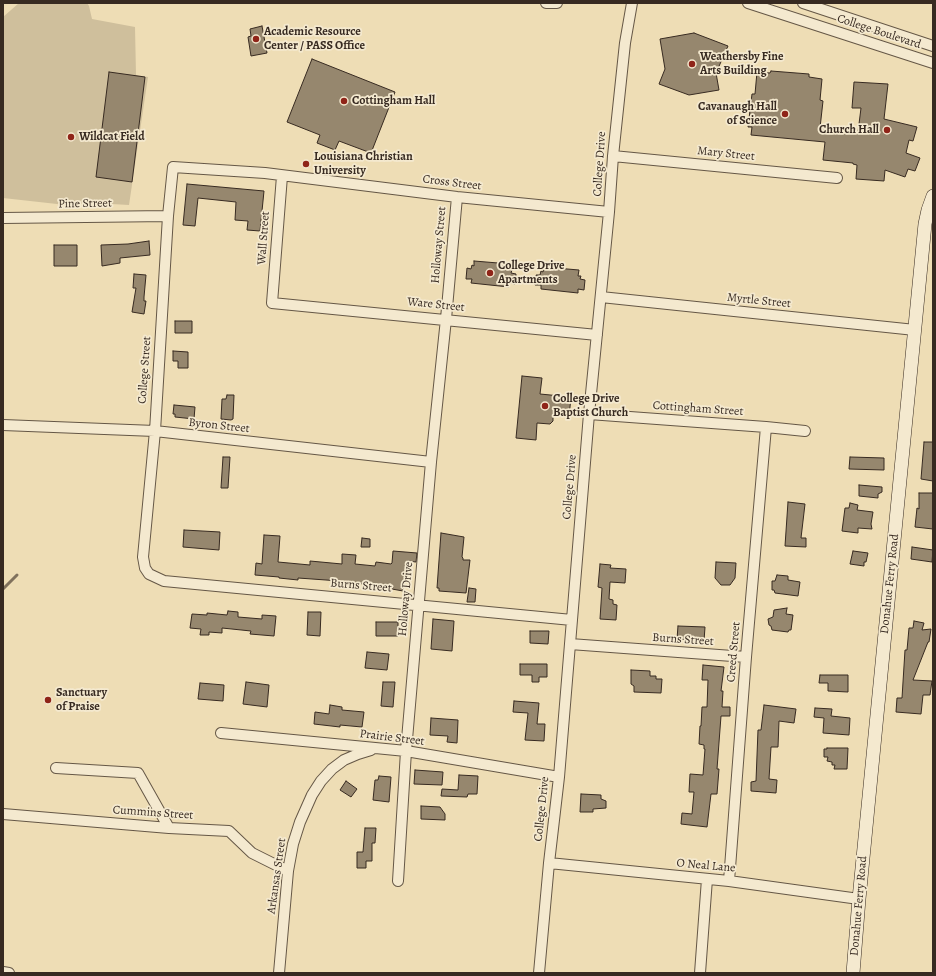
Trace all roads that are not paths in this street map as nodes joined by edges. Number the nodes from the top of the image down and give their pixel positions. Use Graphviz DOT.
graph roads {
  1 [pos="546,3"];
  2 [pos="557,3"];
  3 [pos="632,3"];
  4 [pos="748,3"];
  5 [pos="803,3"];
  6 [pos="933,46"];
  7 [pos="933,63"];
  8 [pos="613,156"];
  9 [pos="174,167"];
  10 [pos="282,176"];
  11 [pos="837,178"];
  12 [pos="933,196"];
  13 [pos="457,197"];
  14 [pos="609,212"];
  15 [pos="168,216"];
  16 [pos="3,218"];
  17 [pos="601,297"];
  18 [pos="272,303"];
  19 [pos="446,319"];
  20 [pos="915,330"];
  21 [pos="597,335"];
  22 [pos="589,414"];
  23 [pos="3,425"];
  24 [pos="766,426"];
  25 [pos="805,431"];
  26 [pos="155,432"];
  27 [pos="430,462"];
  28 [pos="149,574"];
  29 [pos="419,605"];
  30 [pos="572,620"];
  31 [pos="570,644"];
  32 [pos="746,657"];
  33 [pos="221,733"];
  34 [pos="376,749"];
  35 [pos="406,751"];
  36 [pos="56,768"];
  37 [pos="559,777"];
  38 [pos="3,814"];
  39 [pos="169,828"];
  40 [pos="549,863"];
  41 [pos="288,871"];
  42 [pos="707,879"];
  43 [pos="398,881"];
  44 [pos="729,881"];
  45 [pos="859,899"];
  46 [pos="3,972"];
  47 [pos="9,973"];
  48 [pos="279,973"];
  49 [pos="539,973"];
  50 [pos="700,973"];
  51 [pos="853,973"];
  1 -- 2 [label="street"];
  3 -- 8 [label="street, College Drive"];
  4 -- 7 [label="street, College Boulevard"];
  5 -- 6 [label="street, College Boulevard"];
  8 -- 11 [label="street, Mary Street"];
  8 -- 14 [label="street, College Drive"];
  9 -- 10 [label="street, Cross Street"];
  9 -- 15 [label="street, College Street"];
  10 -- 13 [label="street, Cross Street"];
  10 -- 18 [label="street, Wall Street"];
  12 -- 20 [label="main road, Donahue Ferry Road"];
  13 -- 14 [label="street, Cross Street"];
  13 -- 19 [label="street, Holloway Street"];
  14 -- 17 [label="street, College Drive"];
  15 -- 16 [label="street, Pine Street"];
  15 -- 26 [label="street, College Street"];
  17 -- 20 [label="street, Myrtle Street"];
  17 -- 21 [label="street, College Drive"];
  18 -- 19 [label="street, Ware Street"];
  19 -- 21 [label="street, Ware Street"];
  19 -- 27 [label="street, Holloway Drive"];
  20 -- 45 [label="main road, Donahue Ferry Road"];
  21 -- 22 [label="street, College Drive"];
  22 -- 24 [label="street, Cottingham Street"];
  22 -- 30 [label="street, College Drive"];
  23 -- 26 [label="street, Byron Street"];
  24 -- 25 [label="street, Cottingham Street"];
  24 -- 32 [label="street, Creed Street"];
  26 -- 27 [label="street, Byron Street"];
  26 -- 28 [label="street, College Street"];
  27 -- 29 [label="street, Holloway Drive"];
  28 -- 29 [label="street, Burns Street"];
  29 -- 30 [label="street, Burns Street"];
  29 -- 35 [label="street, Holloway Drive"];
  30 -- 31 [label="street, College Drive"];
  31 -- 32 [label="street, Burns Street"];
  31 -- 37 [label="street, College Drive"];
  32 -- 44 [label="street, Creed Street"];
  33 -- 34 [label="street, Prairie Street"];
  34 -- 35 [label="street, Prairie Street"];
  34 -- 41 [label="street, Arkansas Street"];
  35 -- 37 [label="street, Prairie Street"];
  35 -- 43 [label="street, Holloway Drive"];
  36 -- 39 [label="street"];
  37 -- 40 [label="street, College Drive"];
  38 -- 39 [label="street, Cummins Street"];
  39 -- 41 [label="street, Cummins Street"];
  40 -- 42 [label="street, O Neal Lane"];
  40 -- 49 [label="street, College Drive"];
  41 -- 48 [label="street, Arkansas Street"];
  42 -- 44 [label="street, O Neal Lane"];
  42 -- 50 [label="street"];
  44 -- 45 [label="street, O Neal Lane"];
  45 -- 51 [label="main road, Donahue Ferry Road"];
  46 -- 47 [label="street"];
}
